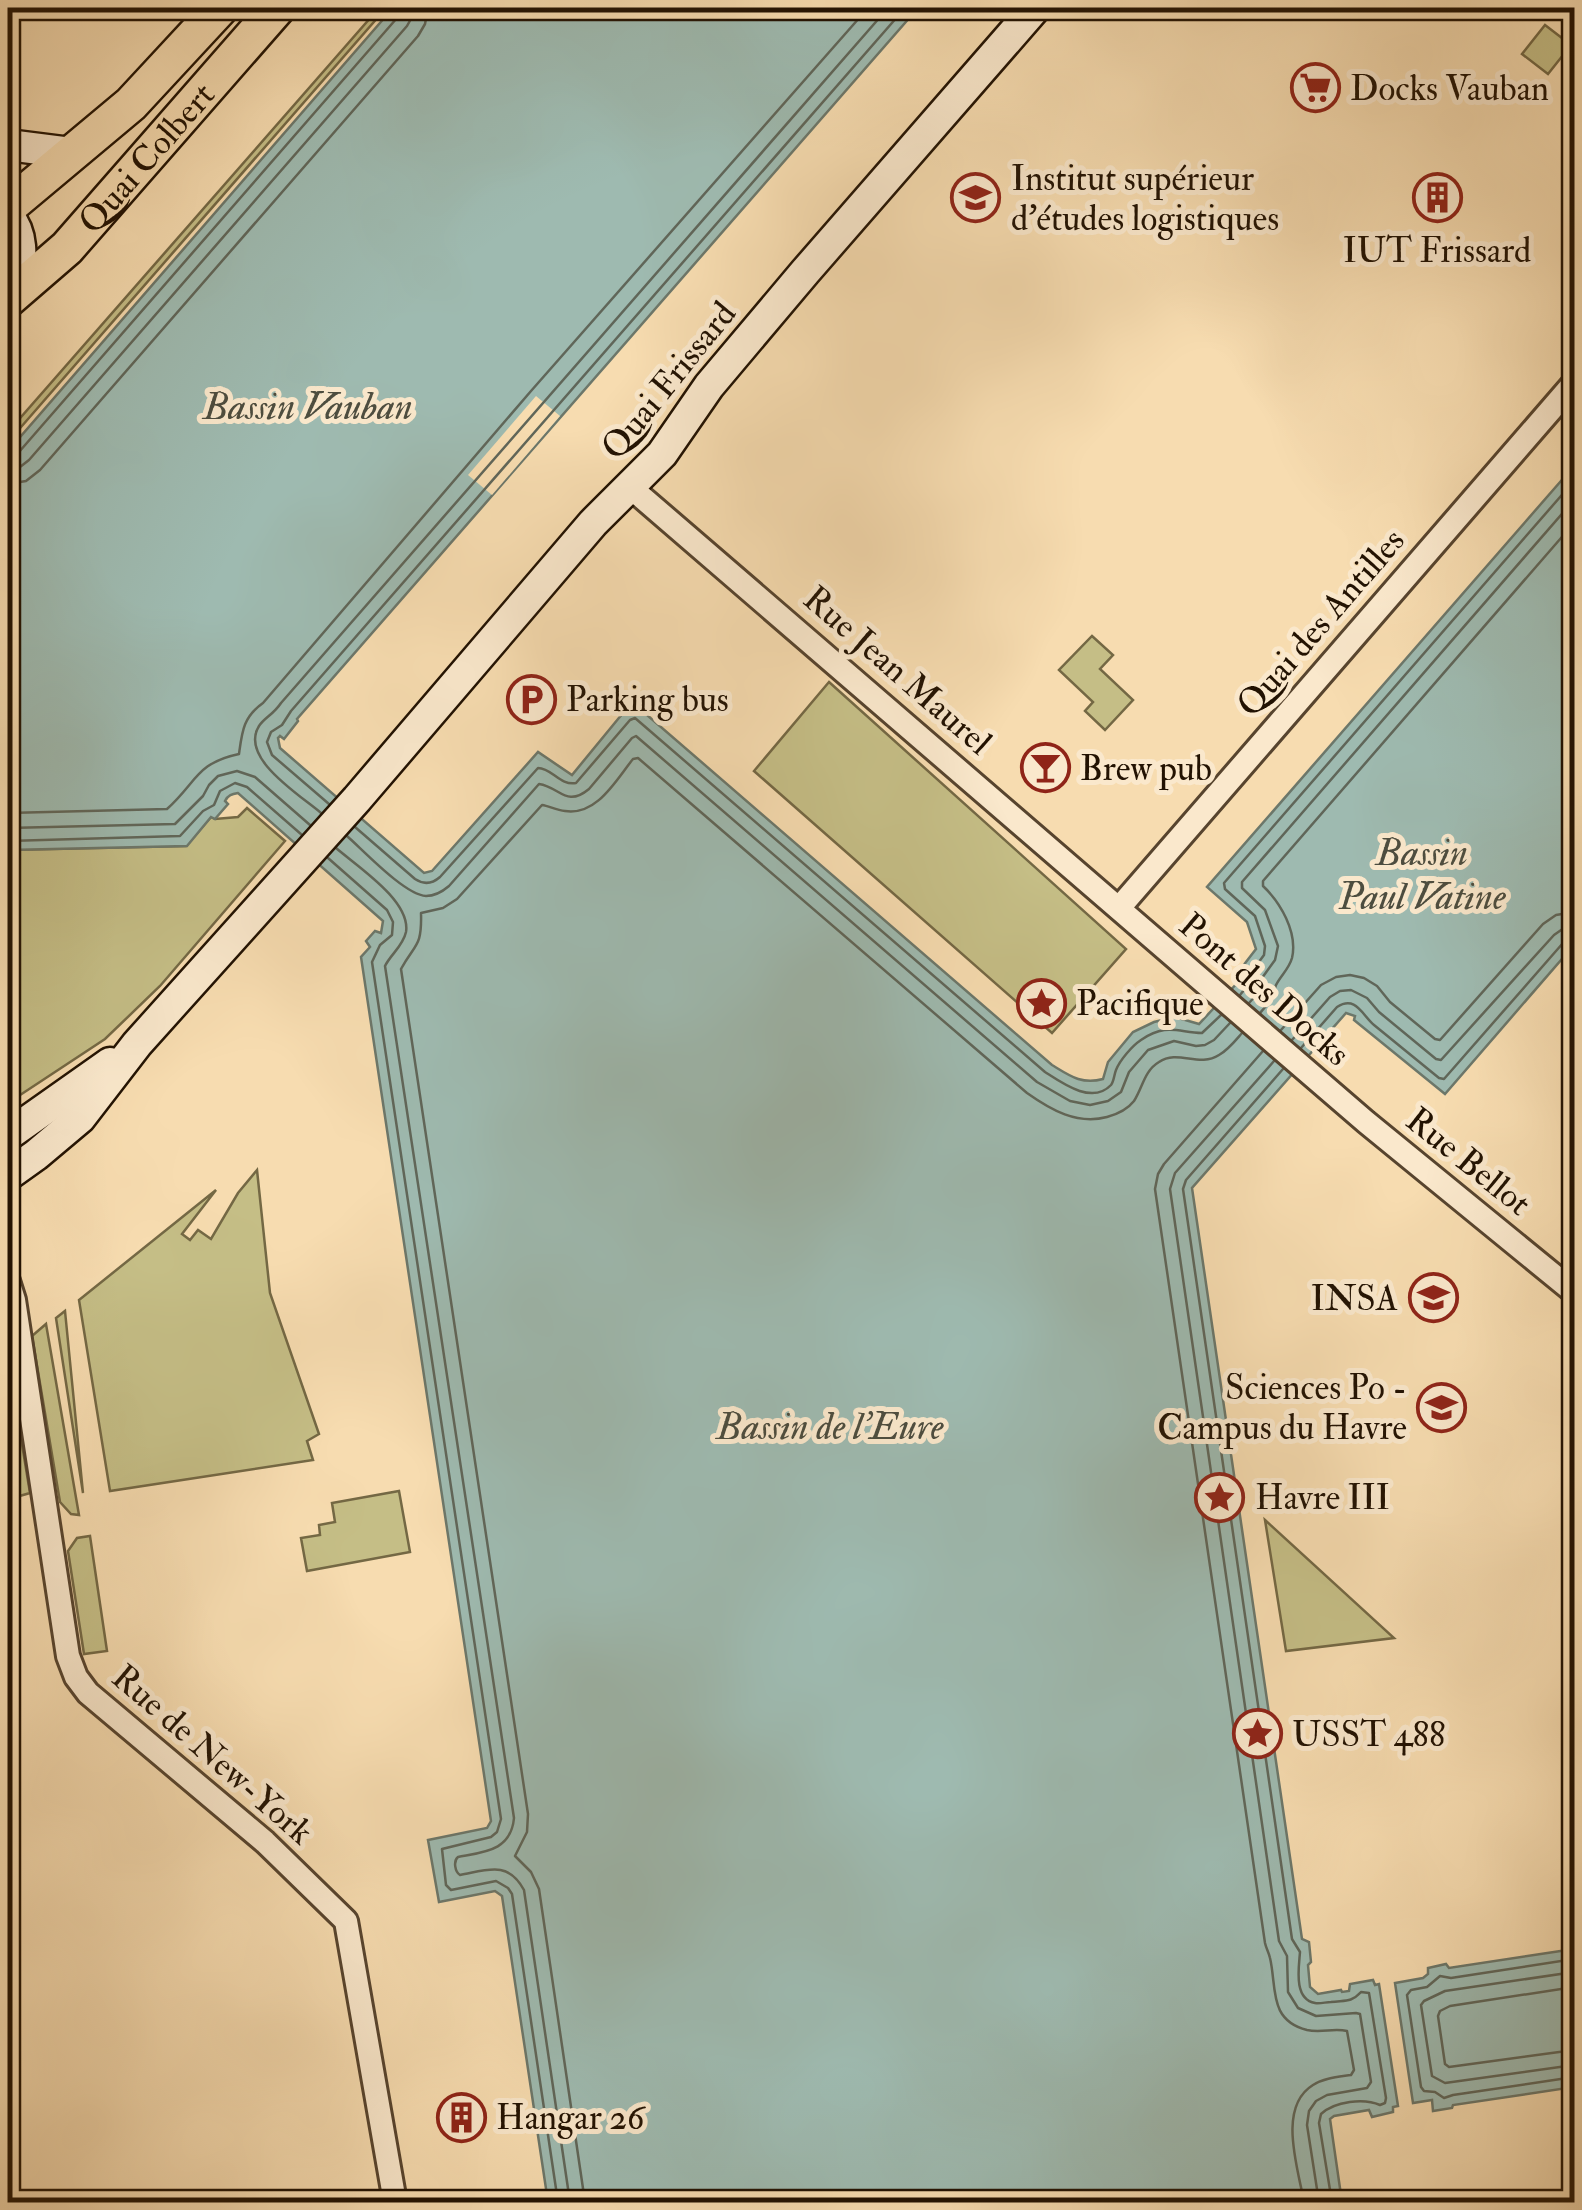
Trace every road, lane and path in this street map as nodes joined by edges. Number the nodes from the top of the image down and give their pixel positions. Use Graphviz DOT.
graph roads {
  1 [pos="220,8"];
  2 [pos="278,8"];
  3 [pos="1035,8"];
  4 [pos="8,144"];
  5 [pos="71,153"];
  6 [pos="8,206"];
  7 [pos="8,216"];
  8 [pos="12,296"];
  9 [pos="1574,383"];
  10 [pos="630,487"];
  11 [pos="1119,908"];
  12 [pos="137,1044"];
  13 [pos="1366,1122"];
  14 [pos="8,1135"];
  15 [pos="8,1175"];
  16 [pos="8,1281"];
  17 [pos="1574,1292"];
  18 [pos="395,2202"];
  1 -- 5 [label="main road, Quai Colbert"];
  2 -- 8 [label="main road, Quai Colbert"];
  3 -- 10 [label="street, Quai Frissard"];
  4 -- 5 [label="street"];
  5 -- 6 [label="main road, Quai Colbert"];
  7 -- 8 [label="street"];
  9 -- 11 [label="street, Quai des Antilles"];
  10 -- 11 [label="street, Rue Jean Maurel"];
  10 -- 12 [label="street, Quai Frissard"];
  11 -- 13 [label="street, Pont des Docks"];
  12 -- 14 [label="street"];
  12 -- 15 [label="street"];
  13 -- 17 [label="street, Rue Bellot"];
  16 -- 18 [label="street, Rue de New-York"];
}
